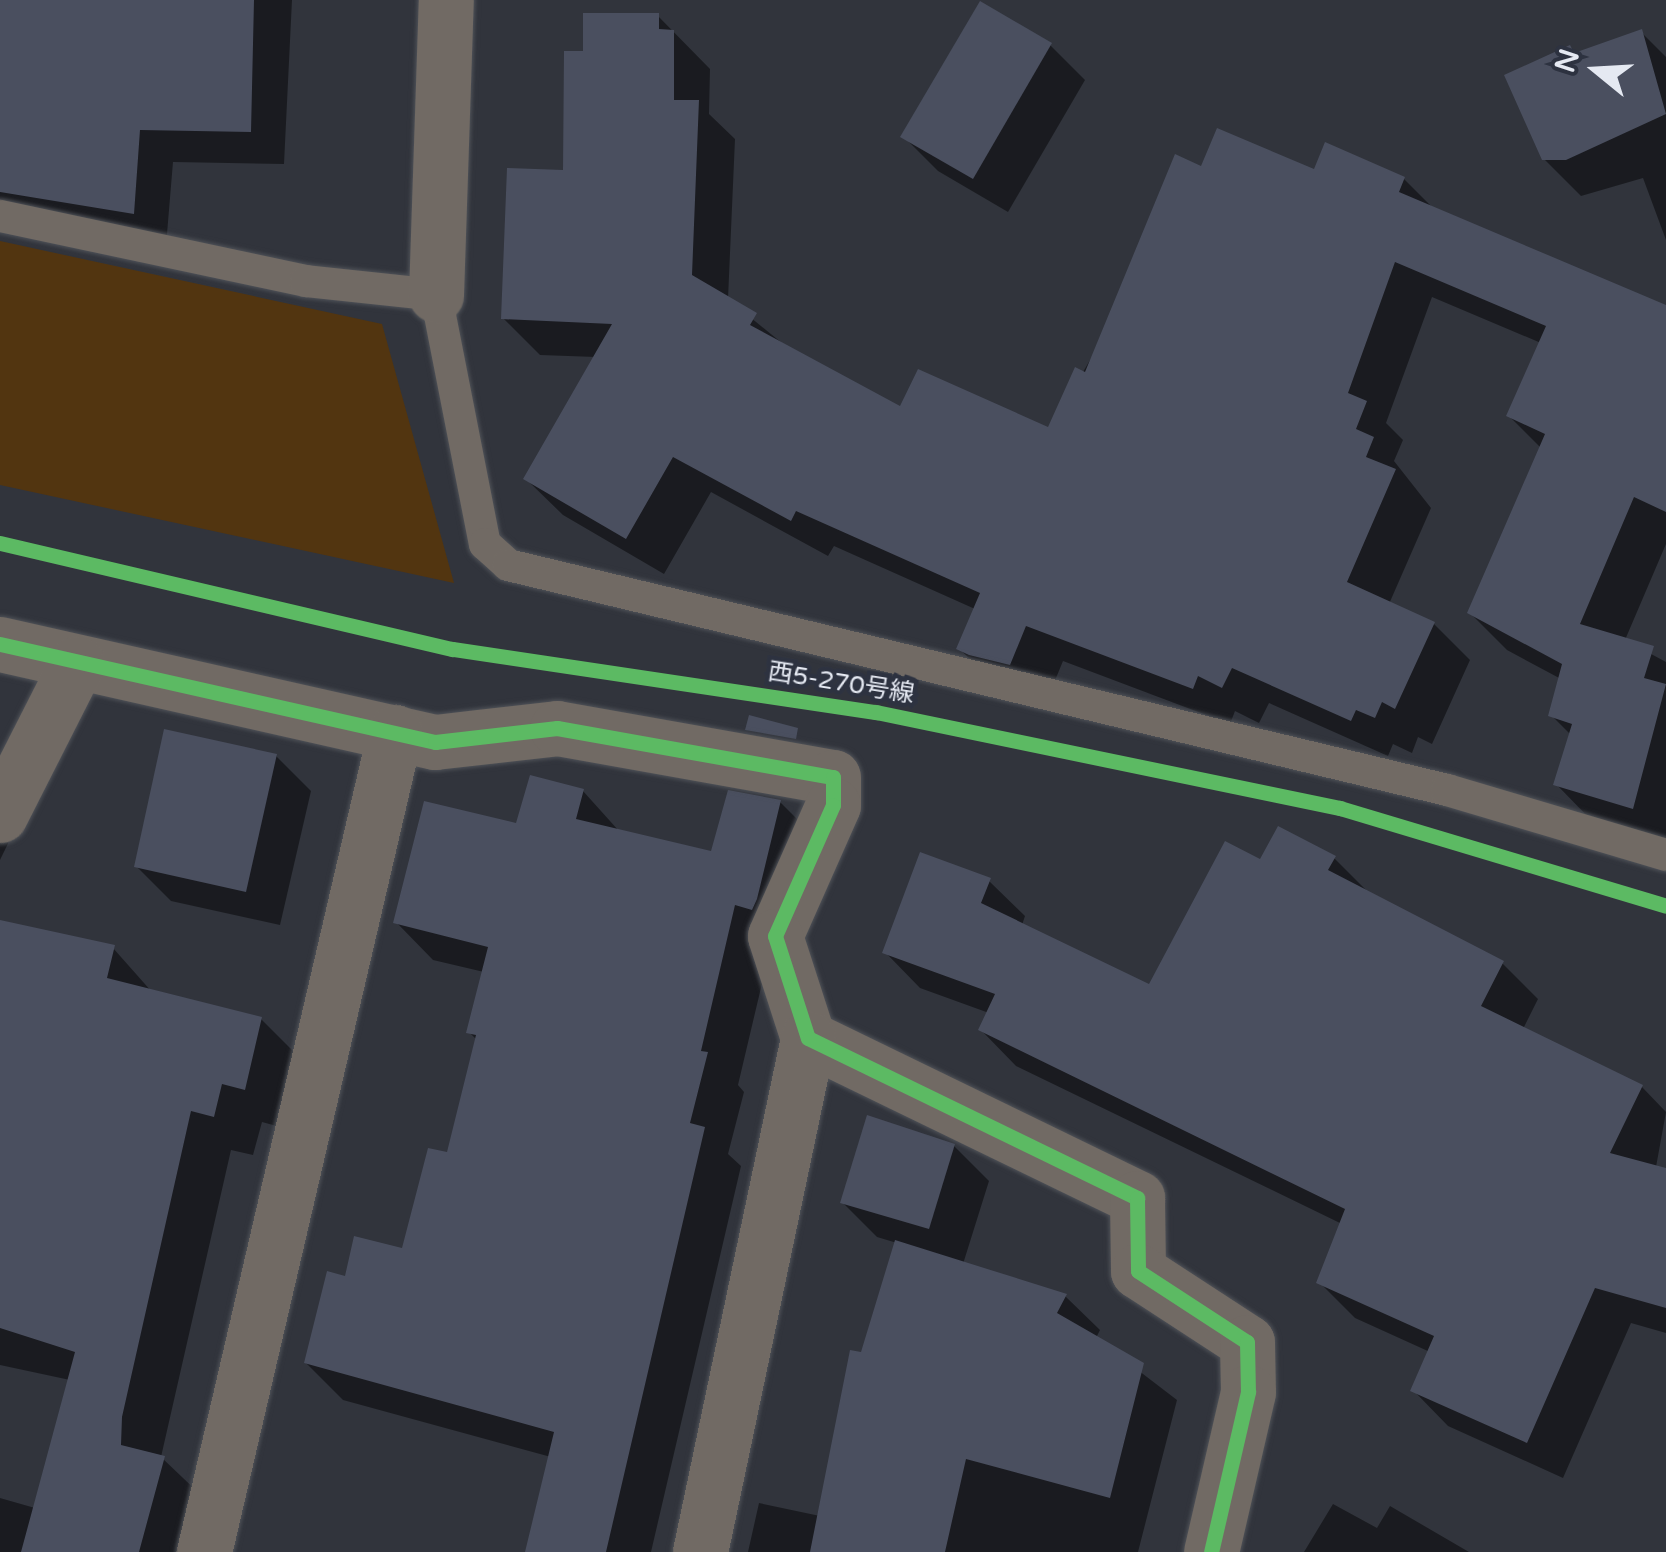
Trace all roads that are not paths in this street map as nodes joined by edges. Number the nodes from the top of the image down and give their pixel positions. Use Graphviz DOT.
graph roads {
  1 [pos="446,0"];
  2 [pos="0,216"];
  3 [pos="436,295"];
  4 [pos="0,644"];
  5 [pos="77,663"];
  6 [pos="396,732"];
  7 [pos="0,815"];
  8 [pos="1666,855"];
  9 [pos="808,1038"];
  10 [pos="204,1552"];
  11 [pos="700,1552"];
  12 [pos="1211,1552"];
  1 -- 3 [label="street"];
  2 -- 3 [label="lane"];
  3 -- 8 [label="lane"];
  4 -- 5 [label="street"];
  5 -- 6 [label="street"];
  5 -- 7 [label="street"];
  6 -- 9 [label="street"];
  6 -- 10 [label="street"];
  9 -- 11 [label="street"];
  9 -- 12 [label="street"];
}
